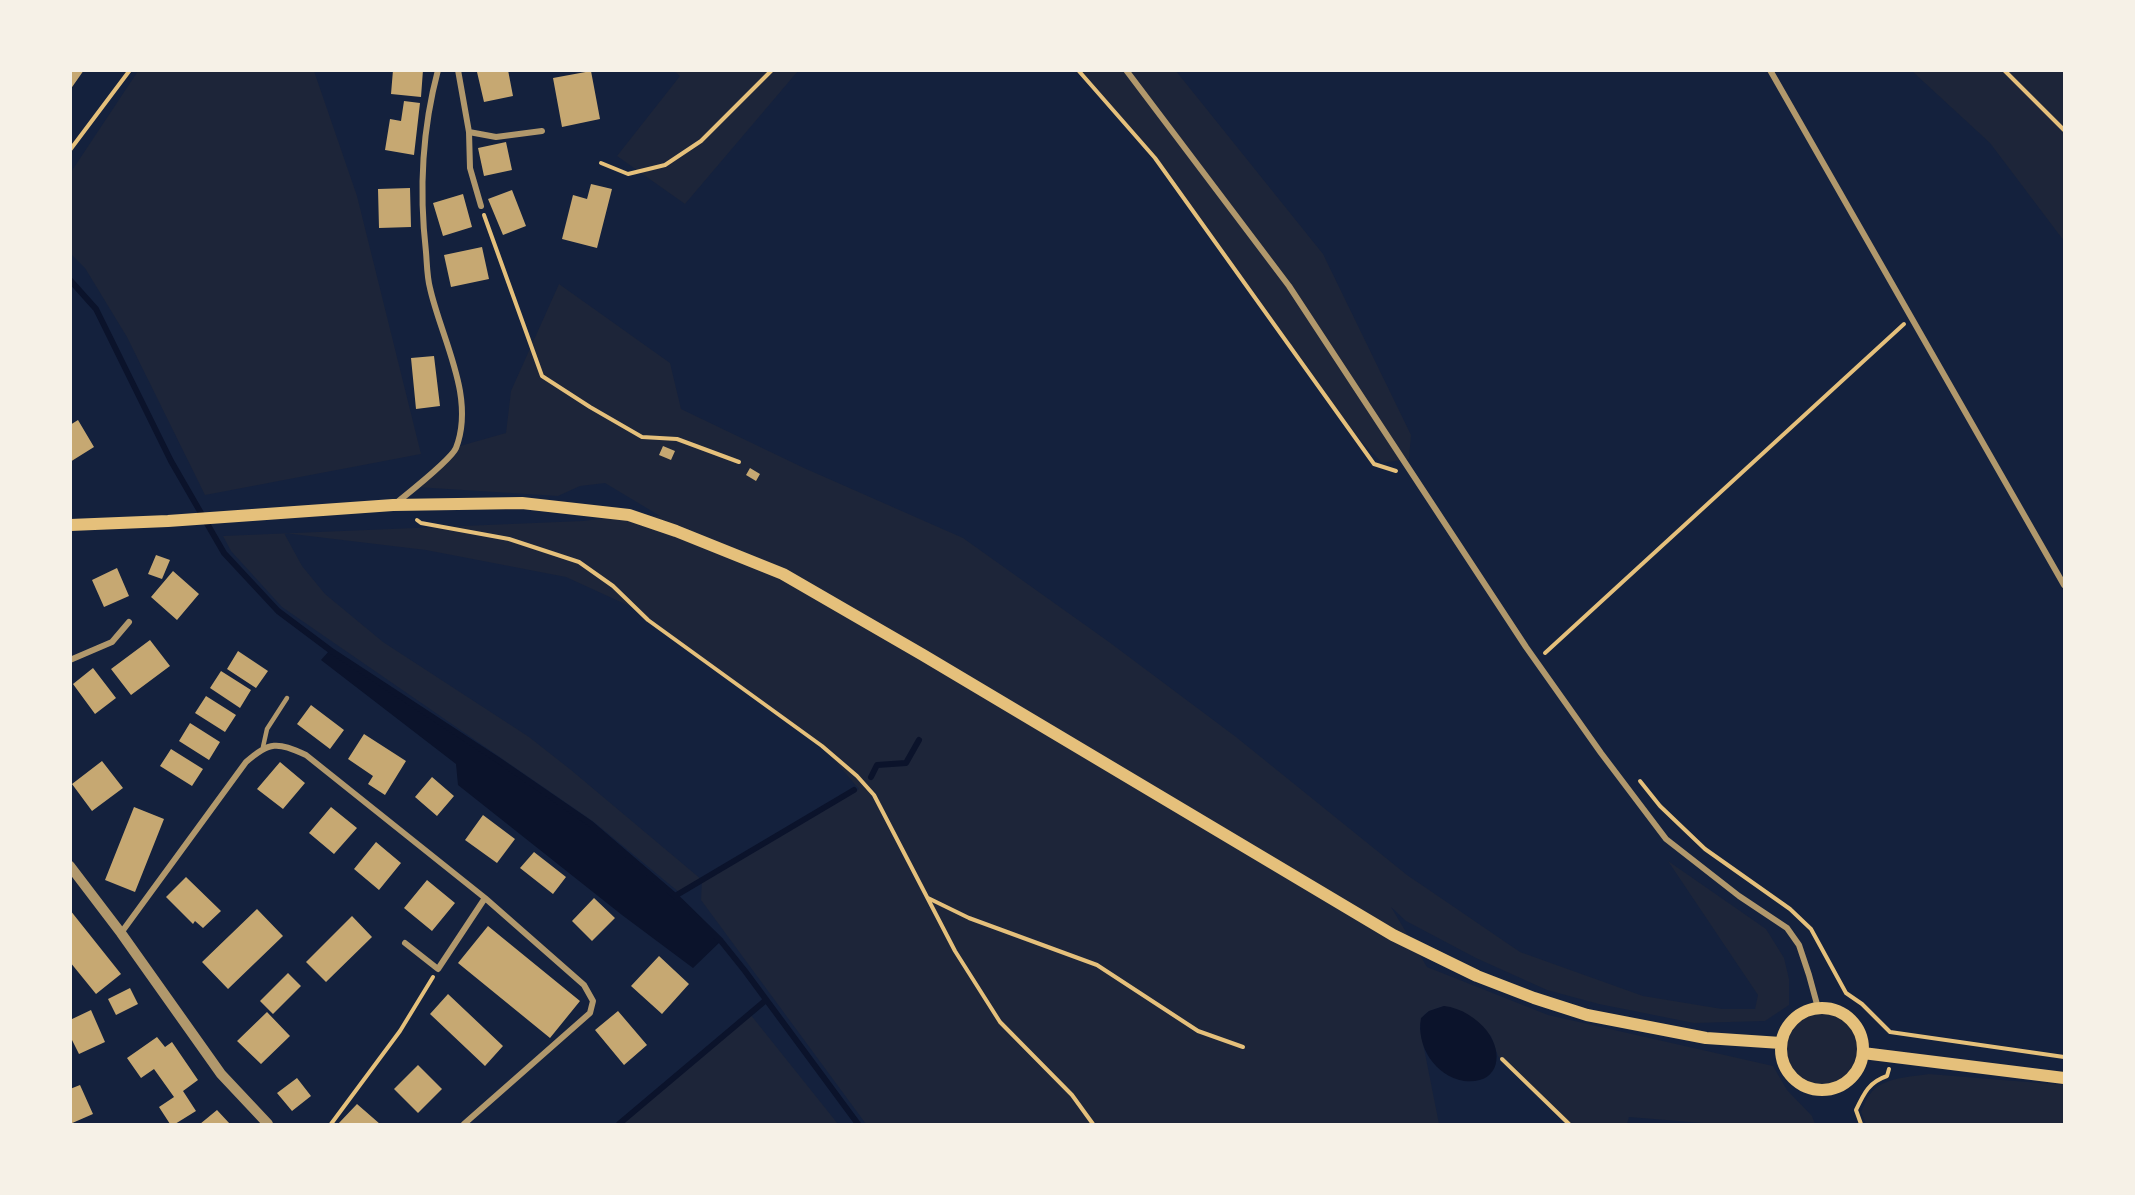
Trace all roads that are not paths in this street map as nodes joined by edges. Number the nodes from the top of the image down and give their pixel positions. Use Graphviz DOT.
graph roads {
  1 [pos="438,70"];
  2 [pos="458,70"];
  3 [pos="1126,70"];
  4 [pos="1770,70"];
  5 [pos="542,131"];
  6 [pos="469,132"];
  7 [pos="481,206"];
  8 [pos="393,505"];
  9 [pos="70,523"];
  10 [pos="2064,585"];
  11 [pos="129,622"];
  12 [pos="70,660"];
  13 [pos="287,698"];
  14 [pos="263,747"];
  15 [pos="70,866"];
  16 [pos="485,898"];
  17 [pos="121,933"];
  18 [pos="405,943"];
  19 [pos="1818,1008"];
  20 [pos="1781,1043"];
  21 [pos="1863,1053"];
  22 [pos="2064,1078"];
  23 [pos="268,1125"];
  24 [pos="464,1125"];
  1 -- 8 [label="street"];
  2 -- 6 [label="street"];
  3 -- 19 [label="street"];
  4 -- 10 [label="street"];
  5 -- 6 [label="street"];
  6 -- 7 [label="street"];
  8 -- 9 [label="main road"];
  8 -- 20 [label="main road"];
  11 -- 12 [label="street"];
  13 -- 14 [label="lane"];
  14 -- 16 [label="street"];
  14 -- 17 [label="street"];
  15 -- 17 [label="street"];
  16 -- 18 [label="street"];
  16 -- 24 [label="street"];
  17 -- 23 [label="street"];
  19 -- 20 [label="main road"];
  19 -- 21 [label="main road"];
  20 -- 21 [label="main road"];
  21 -- 22 [label="main road"];
}
